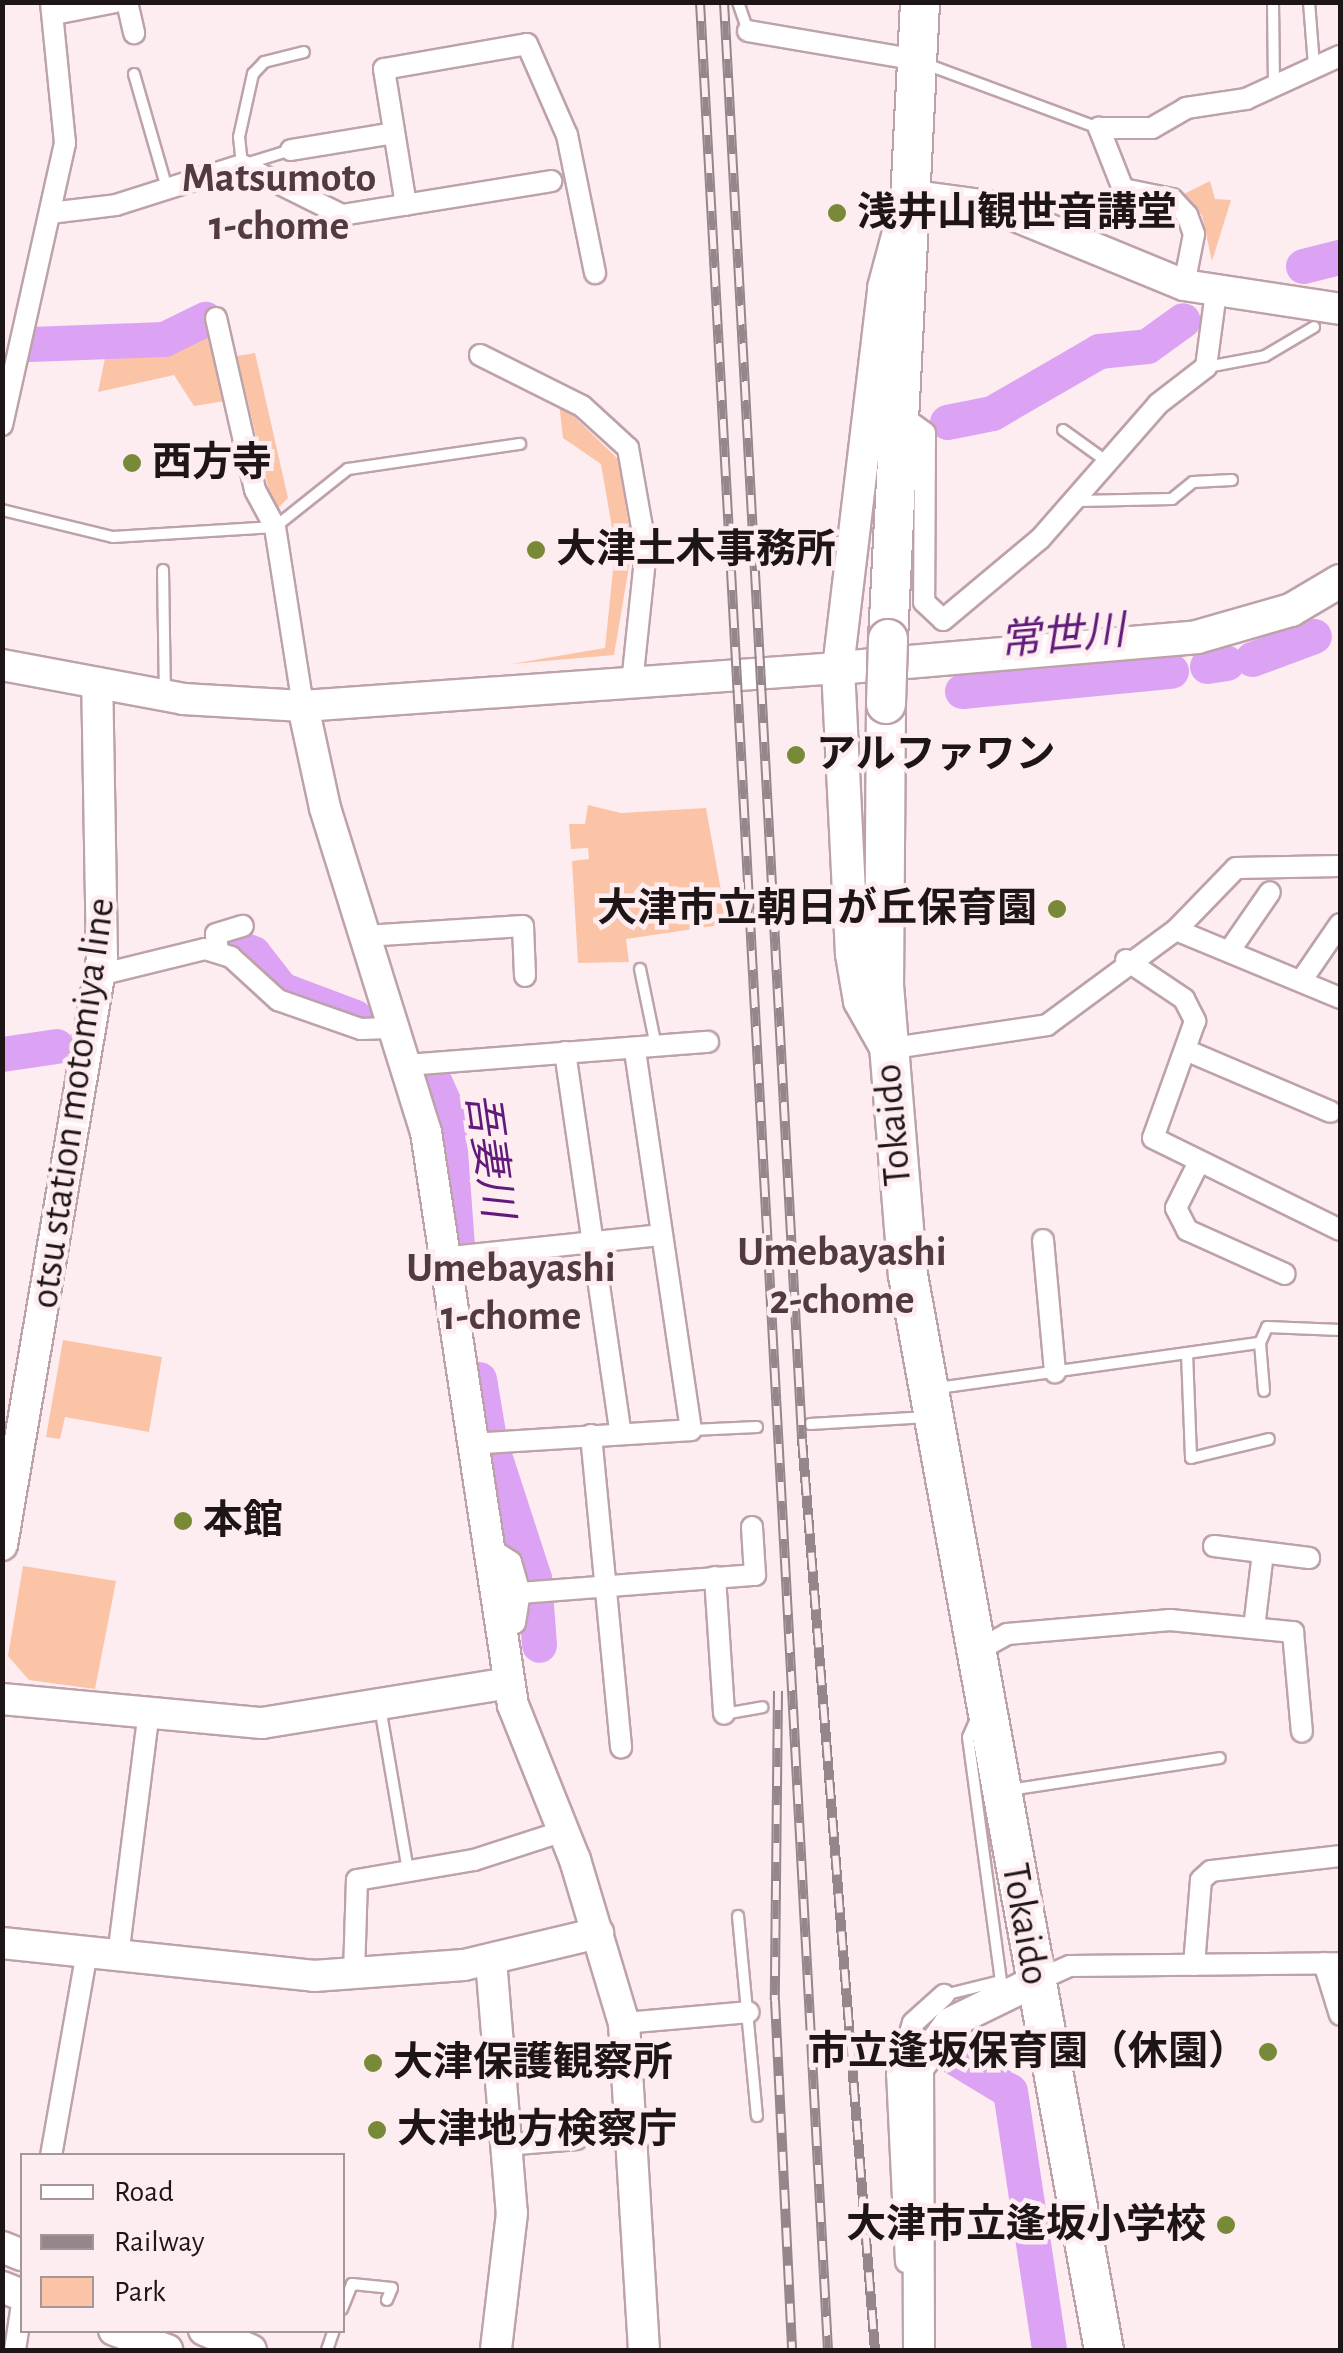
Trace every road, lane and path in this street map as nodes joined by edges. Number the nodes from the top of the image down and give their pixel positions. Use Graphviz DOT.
graph roads {
  1 [pos="115,2"];
  2 [pos="127,2"];
  3 [pos="738,2"];
  4 [pos="920,2"];
  5 [pos="1273,2"];
  6 [pos="1309,2"];
  7 [pos="52,8"];
  8 [pos="748,31"];
  9 [pos="134,33"];
  10 [pos="304,52"];
  11 [pos="1340,56"];
  12 [pos="917,60"];
  13 [pos="1314,70"];
  14 [pos="134,74"];
  15 [pos="1274,86"];
  16 [pos="1100,128"];
  17 [pos="394,133"];
  18 [pos="291,150"];
  19 [pos="242,165"];
  20 [pos="164,178"];
  21 [pos="550,181"];
  22 [pos="908,195"];
  23 [pos="406,205"];
  24 [pos="50,213"];
  25 [pos="595,274"];
  26 [pos="1184,285"];
  27 [pos="1216,292"];
  28 [pos="1340,293"];
  29 [pos="1288,300"];
  30 [pos="1340,309"];
  31 [pos="216,318"];
  32 [pos="1314,327"];
  33 [pos="480,355"];
  34 [pos="1206,367"];
  35 [pos="4,413"];
  36 [pos="899,414"];
  37 [pos="1063,430"];
  38 [pos="520,444"];
  39 [pos="1110,463"];
  40 [pos="1232,480"];
  41 [pos="1078,500"];
  42 [pos="2,510"];
  43 [pos="275,527"];
  44 [pos="163,570"];
  45 [pos="1340,581"];
  46 [pos="2,665"];
  47 [pos="838,668"];
  48 [pos="97,684"];
  49 [pos="632,684"];
  50 [pos="165,696"];
  51 [pos="303,706"];
  52 [pos="1340,866"];
  53 [pos="1270,892"];
  54 [pos="1340,924"];
  55 [pos="243,926"];
  56 [pos="1176,930"];
  57 [pos="365,936"];
  58 [pos="1230,950"];
  59 [pos="218,951"];
  60 [pos="1126,960"];
  61 [pos="640,969"];
  62 [pos="99,975"];
  63 [pos="524,976"];
  64 [pos="1301,981"];
  65 [pos="1340,998"];
  66 [pos="395,1028"];
  67 [pos="708,1042"];
  68 [pos="656,1047"];
  69 [pos="634,1048"];
  70 [pos="887,1048"];
  71 [pos="1188,1050"];
  72 [pos="565,1052"];
  73 [pos="407,1064"];
  74 [pos="1332,1112"];
  75 [pos="1197,1166"];
  76 [pos="1340,1230"];
  77 [pos="662,1235"];
  78 [pos="1044,1240"];
  79 [pos="593,1244"];
  80 [pos="442,1258"];
  81 [pos="1285,1274"];
  82 [pos="1340,1330"];
  83 [pos="1260,1343"];
  84 [pos="1187,1353"];
  85 [pos="1055,1372"];
  86 [pos="1264,1391"];
  87 [pos="930,1403"];
  88 [pos="810,1424"];
  89 [pos="756,1427"];
  90 [pos="690,1430"];
  91 [pos="620,1434"];
  92 [pos="591,1436"];
  93 [pos="1269,1439"];
  94 [pos="482,1442"];
  95 [pos="6,1503"];
  96 [pos="752,1527"];
  97 [pos="2,1545"];
  98 [pos="486,1545"];
  99 [pos="1214,1546"];
  100 [pos="1263,1553"];
  101 [pos="1309,1558"];
  102 [pos="715,1578"];
  103 [pos="609,1584"];
  104 [pos="531,1592"];
  105 [pos="498,1627"];
  106 [pos="1254,1628"];
  107 [pos="975,1652"];
  108 [pos="508,1683"];
  109 [pos="2,1699"];
  110 [pos="380,1706"];
  111 [pos="762,1707"];
  112 [pos="987,1713"];
  113 [pos="724,1714"];
  114 [pos="148,1718"];
  115 [pos="1302,1732"];
  116 [pos="620,1748"];
  117 [pos="1220,1758"];
  118 [pos="1001,1791"];
  119 [pos="564,1830"];
  120 [pos="1340,1856"];
  121 [pos="408,1871"];
  122 [pos="738,1916"];
  123 [pos="598,1933"];
  124 [pos="2,1942"];
  125 [pos="87,1952"];
  126 [pos="118,1956"];
  127 [pos="492,1960"];
  128 [pos="1332,1963"];
  129 [pos="1194,1965"];
  130 [pos="354,1974"];
  131 [pos="1036,1981"];
  132 [pos="944,1996"];
  133 [pos="749,2012"];
  134 [pos="1340,2015"];
  135 [pos="624,2023"];
  136 [pos="758,2116"];
  137 [pos="577,2139"];
  138 [pos="506,2145"];
  139 [pos="52,2153"];
  140 [pos="387,2300"];
  141 [pos="345,2302"];
  142 [pos="920,2316"];
  143 [pos="20,2317"];
  144 [pos="122,2333"];
  145 [pos="211,2333"];
  146 [pos="15,2350"];
  147 [pos="167,2350"];
  148 [pos="252,2350"];
  149 [pos="496,2350"];
  150 [pos="644,2350"];
  151 [pos="919,2350"];
  152 [pos="1104,2350"];
  1 -- 7 [label="street"];
  2 -- 9 [label="street"];
  3 -- 8 [label="lane"];
  4 -- 12 [label="highway, Tokaido"];
  5 -- 15 [label="lane"];
  6 -- 13 [label="lane"];
  7 -- 24 [label="street"];
  8 -- 12 [label="street"];
  10 -- 19 [label="lane"];
  11 -- 13 [label="street"];
  12 -- 16 [label="lane"];
  12 -- 22 [label="highway, Tokaido"];
  13 -- 15 [label="street"];
  14 -- 20 [label="lane"];
  15 -- 16 [label="street"];
  16 -- 26 [label="street"];
  17 -- 18 [label="street"];
  17 -- 23 [label="street"];
  17 -- 25 [label="street"];
  18 -- 19 [label="lane"];
  19 -- 23 [label="street"];
  19 -- 24 [label="street"];
  21 -- 23 [label="street"];
  22 -- 26 [label="main road"];
  22 -- 36 [label="highway, Tokaido"];
  22 -- 47 [label="main road"];
  24 -- 35 [label="street"];
  26 -- 27 [label="main road"];
  27 -- 29 [label="main road"];
  27 -- 34 [label="street"];
  28 -- 29 [label="main road"];
  29 -- 30 [label="main road"];
  31 -- 43 [label="street"];
  32 -- 34 [label="lane"];
  33 -- 49 [label="street"];
  34 -- 39 [label="street"];
  36 -- 41 [label="street"];
  36 -- 70 [label="highway, Tokaido, bridge"];
  37 -- 39 [label="lane"];
  38 -- 43 [label="lane"];
  39 -- 41 [label="street"];
  40 -- 41 [label="lane"];
  42 -- 43 [label="lane"];
  43 -- 51 [label="street"];
  44 -- 50 [label="lane"];
  45 -- 47 [label="main road"];
  46 -- 48 [label="main road"];
  47 -- 49 [label="main road"];
  47 -- 70 [label="main road"];
  48 -- 50 [label="main road"];
  48 -- 62 [label="main road, otsu station motomiya line"];
  49 -- 51 [label="main road"];
  50 -- 51 [label="main road"];
  51 -- 57 [label="main road"];
  52 -- 56 [label="street"];
  53 -- 58 [label="street"];
  54 -- 64 [label="street"];
  55 -- 59 [label="street"];
  56 -- 58 [label="street"];
  56 -- 60 [label="street"];
  57 -- 63 [label="street"];
  57 -- 66 [label="main road"];
  58 -- 64 [label="street"];
  59 -- 62 [label="street"];
  59 -- 66 [label="street"];
  60 -- 70 [label="street"];
  60 -- 71 [label="street"];
  61 -- 68 [label="lane"];
  62 -- 95 [label="main road, otsu station motomiya line"];
  64 -- 65 [label="street"];
  66 -- 73 [label="main road"];
  67 -- 68 [label="street"];
  68 -- 69 [label="street"];
  69 -- 72 [label="street"];
  69 -- 77 [label="street"];
  70 -- 87 [label="highway, Tokaido"];
  71 -- 74 [label="street"];
  71 -- 75 [label="street"];
  72 -- 73 [label="street"];
  72 -- 79 [label="street"];
  73 -- 80 [label="main road"];
  75 -- 76 [label="street"];
  75 -- 81 [label="street"];
  77 -- 79 [label="street"];
  77 -- 90 [label="street"];
  78 -- 85 [label="street"];
  79 -- 80 [label="street"];
  79 -- 91 [label="street"];
  80 -- 94 [label="main road"];
  82 -- 83 [label="lane"];
  83 -- 84 [label="lane"];
  83 -- 86 [label="lane"];
  84 -- 85 [label="lane"];
  84 -- 93 [label="lane"];
  85 -- 87 [label="lane"];
  87 -- 88 [label="lane"];
  87 -- 107 [label="highway, Tokaido"];
  89 -- 90 [label="lane"];
  90 -- 91 [label="street"];
  91 -- 92 [label="street"];
  92 -- 94 [label="street"];
  92 -- 103 [label="street"];
  94 -- 98 [label="main road"];
  95 -- 97 [label="main road, otsu station motomiya line"];
  96 -- 102 [label="street"];
  98 -- 104 [label="street"];
  98 -- 105 [label="main road"];
  99 -- 100 [label="street"];
  100 -- 101 [label="street"];
  100 -- 106 [label="street"];
  102 -- 103 [label="street"];
  102 -- 113 [label="street"];
  103 -- 104 [label="street"];
  103 -- 116 [label="street"];
  104 -- 105 [label="street"];
  105 -- 108 [label="main road"];
  106 -- 107 [label="street"];
  106 -- 115 [label="street"];
  107 -- 112 [label="highway, Tokaido"];
  108 -- 110 [label="main road"];
  108 -- 119 [label="main road"];
  109 -- 114 [label="main road"];
  110 -- 114 [label="main road"];
  110 -- 121 [label="lane"];
  111 -- 113 [label="lane"];
  112 -- 118 [label="highway, Tokaido"];
  112 -- 132 [label="lane"];
  114 -- 126 [label="street"];
  117 -- 118 [label="lane"];
  118 -- 131 [label="highway, Tokaido"];
  119 -- 121 [label="street"];
  119 -- 123 [label="main road"];
  120 -- 129 [label="street"];
  121 -- 130 [label="street"];
  122 -- 133 [label="lane"];
  123 -- 127 [label="main road"];
  123 -- 135 [label="main road"];
  124 -- 125 [label="main road"];
  125 -- 126 [label="main road"];
  125 -- 139 [label="street"];
  126 -- 130 [label="main road"];
  127 -- 130 [label="main road"];
  127 -- 138 [label="main road"];
  128 -- 129 [label="street"];
  128 -- 134 [label="street"];
  129 -- 131 [label="street"];
  131 -- 142 [label="main road"];
  131 -- 152 [label="highway, Tokaido"];
  132 -- 142 [label="street"];
  133 -- 135 [label="street"];
  133 -- 136 [label="lane"];
  135 -- 150 [label="main road"];
  137 -- 138 [label="street"];
  138 -- 149 [label="main road"];
  140 -- 141 [label="lane"];
  142 -- 151 [label="main road"];
  143 -- 146 [label="street"];
  144 -- 147 [label="main road"];
  145 -- 148 [label="main road"];
}
